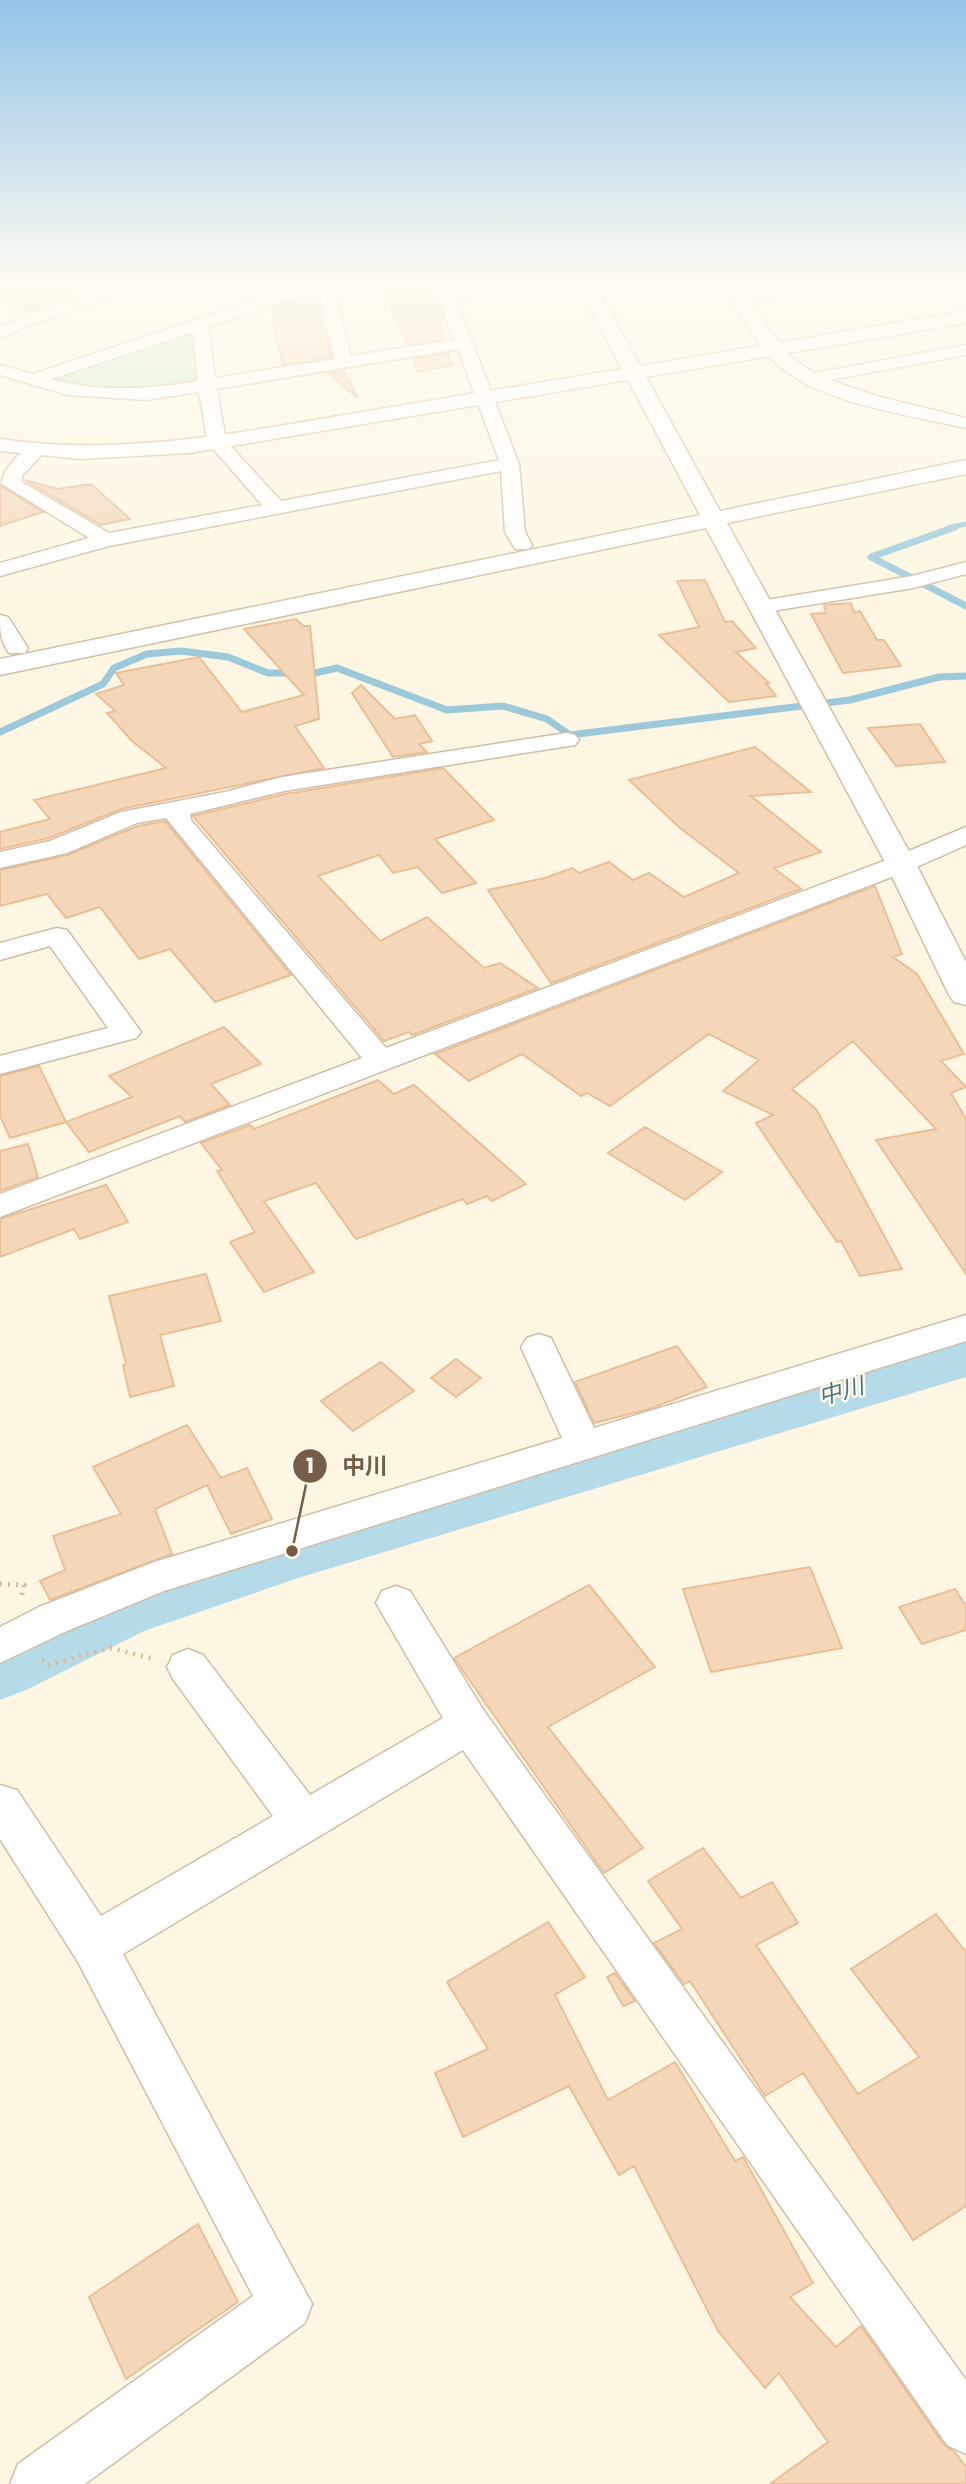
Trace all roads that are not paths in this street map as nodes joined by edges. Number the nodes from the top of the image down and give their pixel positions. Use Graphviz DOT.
graph roads {
  1 [pos="210,397"];
  2 [pos="498,397"];
  3 [pos="646,397"];
  4 [pos="869,397"];
  5 [pos="485,399"];
  6 [pos="966,423"];
  7 [pos="217,443"];
  8 [pos="0,445"];
  9 [pos="38,450"];
  10 [pos="966,454"];
  11 [pos="510,464"];
  12 [pos="966,467"];
  13 [pos="276,508"];
  14 [pos="710,513"];
  15 [pos="106,540"];
  16 [pos="522,545"];
  17 [pos="966,568"];
  18 [pos="0,570"];
  19 [pos="761,607"];
  20 [pos="0,621"];
  21 [pos="9,650"];
  22 [pos="0,667"];
  23 [pos="567,740"];
  24 [pos="176,808"];
  25 [pos="966,835"];
  26 [pos="0,860"];
  27 [pos="901,864"];
  28 [pos="0,952"];
  29 [pos="966,995"];
  30 [pos="380,1060"];
  31 [pos="0,1065"];
  32 [pos="0,1206"];
  33 [pos="966,1328"];
  34 [pos="539,1347"];
  35 [pos="584,1446"];
  36 [pos="396,1603"];
  37 [pos="0,1646"];
  38 [pos="188,1667"];
  39 [pos="469,1724"];
  40 [pos="0,1806"];
  41 [pos="303,1821"];
  42 [pos="94,1946"];
  43 [pos="966,2426"];
  44 [pos="38,2484"];
  1 -- 7 [label="street"];
  2 -- 5 [label="street"];
  3 -- 14 [label="street"];
  4 -- 6 [label="street"];
  5 -- 7 [label="street"];
  5 -- 11 [label="street"];
  7 -- 9 [label="street"];
  7 -- 13 [label="street"];
  8 -- 9 [label="street"];
  9 -- 15 [label="street"];
  10 -- 14 [label="street"];
  11 -- 13 [label="street"];
  11 -- 16 [label="street"];
  12 -- 14 [label="street"];
  13 -- 15 [label="street"];
  14 -- 16 [label="street"];
  14 -- 19 [label="street"];
  14 -- 22 [label="street"];
  15 -- 18 [label="street"];
  16 -- 21 [label="street"];
  17 -- 19 [label="street"];
  19 -- 27 [label="street"];
  20 -- 21 [label="street"];
  23 -- 24 [label="street"];
  24 -- 26 [label="street"];
  24 -- 30 [label="street"];
  25 -- 27 [label="street"];
  27 -- 29 [label="street"];
  27 -- 30 [label="street"];
  28 -- 31 [label="street"];
  30 -- 32 [label="street"];
  33 -- 35 [label="street"];
  34 -- 35 [label="street"];
  35 -- 37 [label="street"];
  36 -- 39 [label="street"];
  38 -- 41 [label="street"];
  39 -- 41 [label="street"];
  39 -- 43 [label="street"];
  40 -- 42 [label="street"];
  41 -- 42 [label="street"];
  42 -- 44 [label="street"];
}
